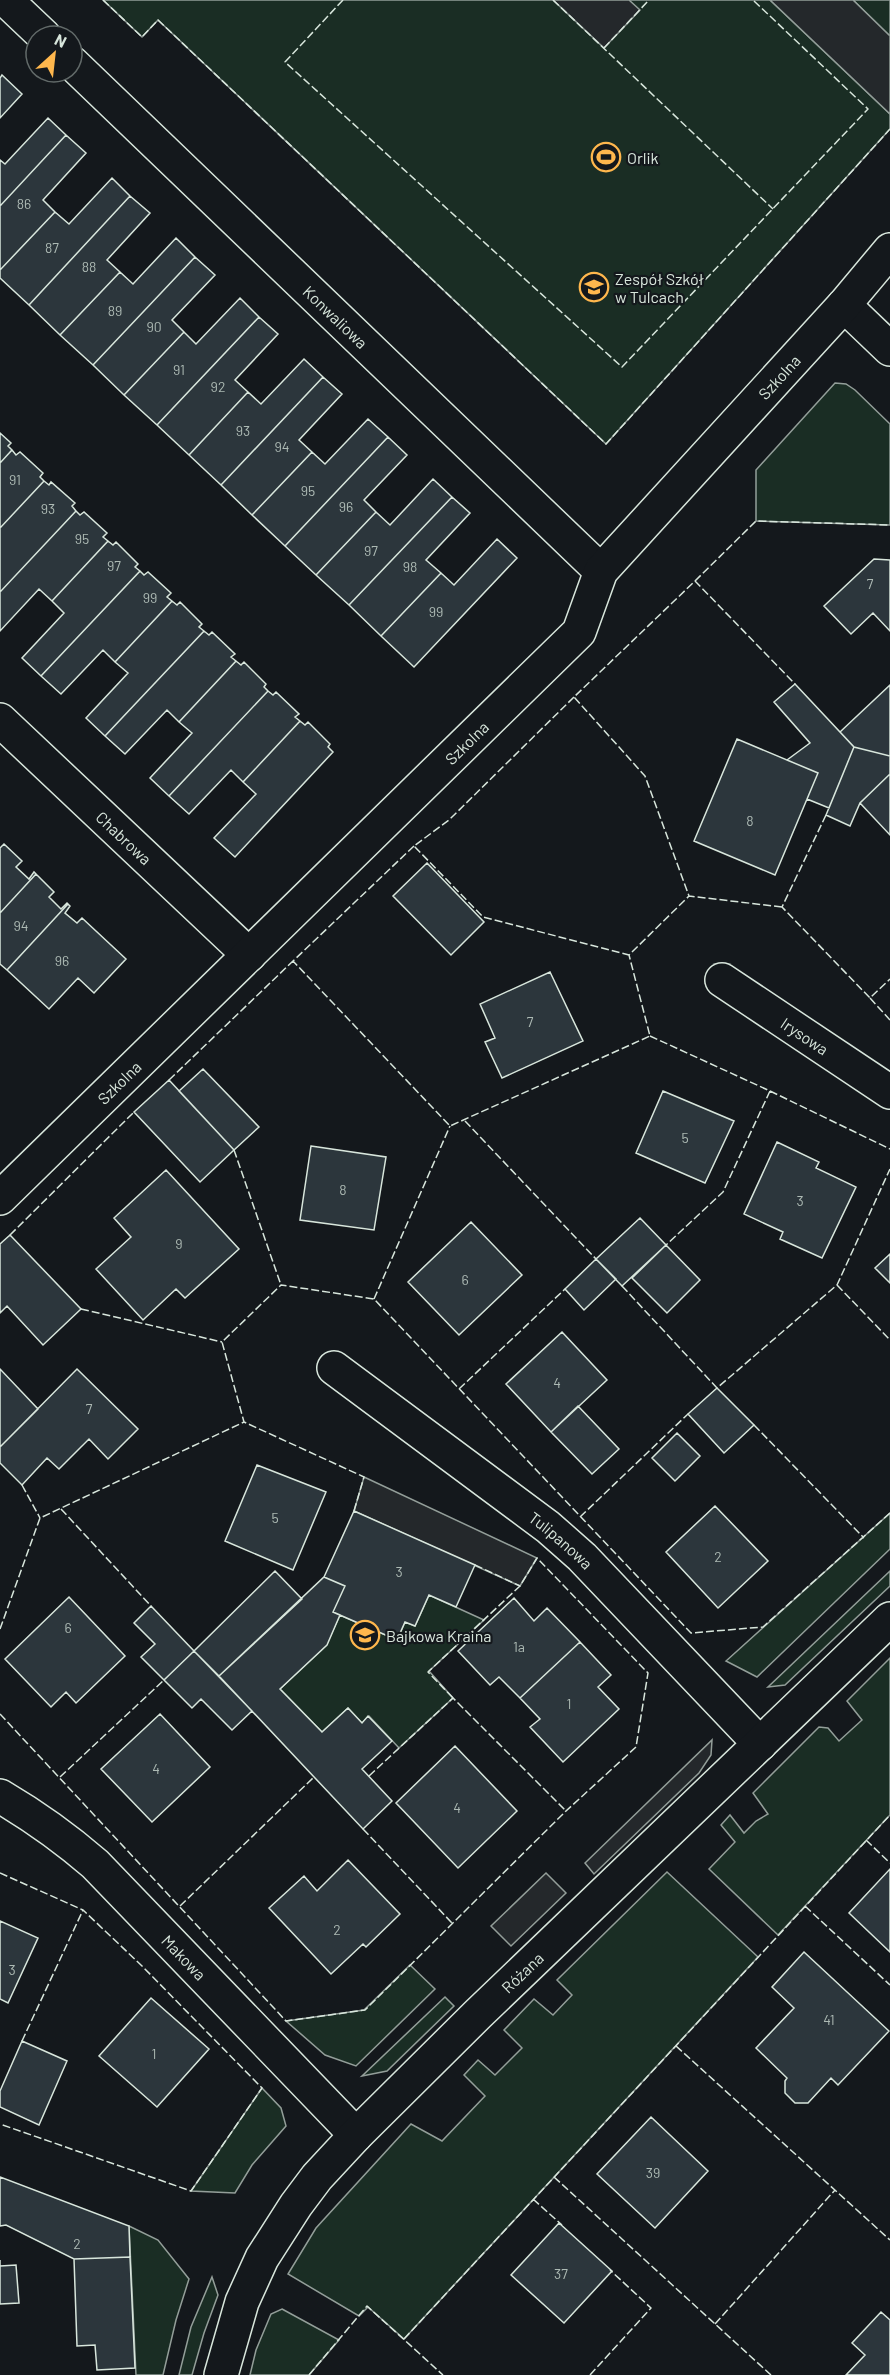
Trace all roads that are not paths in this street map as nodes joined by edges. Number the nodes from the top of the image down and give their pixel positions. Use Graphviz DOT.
graph roads {
  1 [pos="6,0"];
  2 [pos="31,24"];
  3 [pos="84,75"];
  4 [pos="890,250"];
  5 [pos="844,305"];
  6 [pos="890,349"];
  7 [pos="601,571"];
  8 [pos="0,720"];
  9 [pos="249,955"];
  10 [pos="722,980"];
  11 [pos="890,1092"];
  12 [pos="0,1198"];
  13 [pos="334,1368"];
  14 [pos="890,1619"];
  15 [pos="760,1744"];
  16 [pos="0,1796"];
  17 [pos="356,2135"];
  18 [pos="221,2375"];
  1 -- 2 [label="street"];
  3 -- 7 [label="street, Konwaliowa"];
  4 -- 5 [label="street, Szkolna"];
  5 -- 6 [label="street"];
  5 -- 7 [label="street, Szkolna"];
  7 -- 9 [label="street, Szkolna"];
  8 -- 9 [label="street, Chabrowa"];
  9 -- 12 [label="street, Szkolna"];
  10 -- 11 [label="street, Irysowa"];
  13 -- 15 [label="street, Tulipanowa"];
  14 -- 15 [label="street, Różana"];
  15 -- 17 [label="street, Różana"];
  16 -- 17 [label="street, Makowa"];
  17 -- 18 [label="street, Różana"];
}
